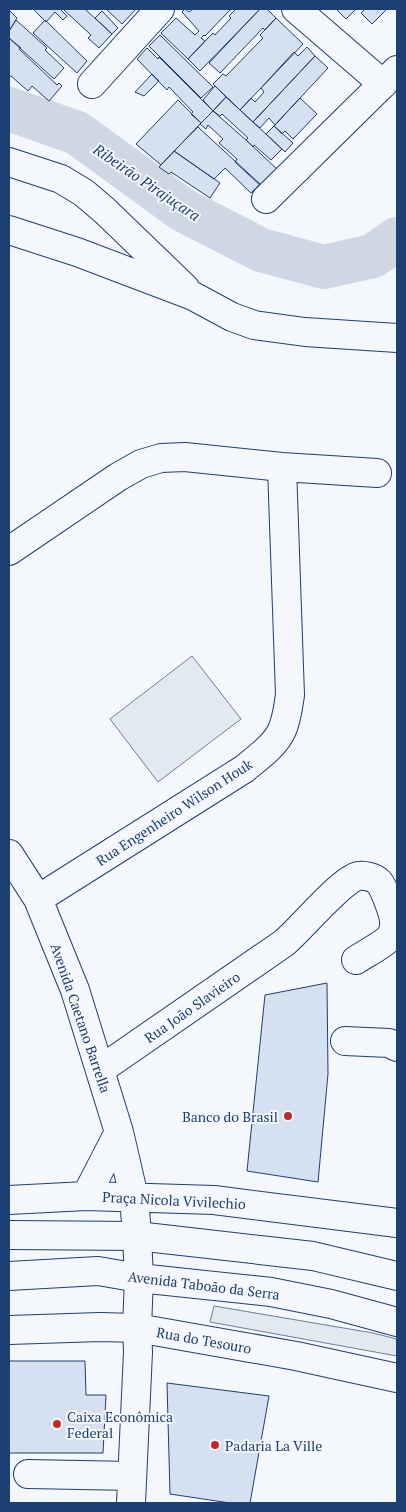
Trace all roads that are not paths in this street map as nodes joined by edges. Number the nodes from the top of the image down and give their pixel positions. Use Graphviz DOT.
graph roads {
  1 [pos="160,9"];
  2 [pos="296,9"];
  3 [pos="390,77"];
  4 [pos="92,84"];
  5 [pos="9,162"];
  6 [pos="266,199"];
  7 [pos="104,210"];
  8 [pos="9,230"];
  9 [pos="77,252"];
  10 [pos="193,296"];
  11 [pos="397,338"];
  12 [pos="282,467"];
  13 [pos="377,473"];
  14 [pos="9,551"];
  15 [pos="9,854"];
  16 [pos="38,899"];
  17 [pos="356,960"];
  18 [pos="345,1041"];
  19 [pos="397,1047"];
  20 [pos="100,1070"];
  21 [pos="119,1132"];
  22 [pos="86,1196"];
  23 [pos="134,1197"];
  24 [pos="9,1200"];
  25 [pos="397,1223"];
  26 [pos="9,1234"];
  27 [pos="137,1236"];
  28 [pos="9,1276"];
  29 [pos="397,1276"];
  30 [pos="139,1278"];
  31 [pos="397,1322"];
  32 [pos="137,1328"];
  33 [pos="9,1330"];
  34 [pos="397,1378"];
  35 [pos="28,1474"];
  36 [pos="132,1476"];
  37 [pos="131,1503"];
  1 -- 4 [label="main road"];
  2 -- 3 [label="main road"];
  3 -- 6 [label="main road"];
  5 -- 7 [label="main road"];
  7 -- 9 [label="main road"];
  7 -- 10 [label="main road"];
  8 -- 9 [label="main road"];
  9 -- 10 [label="main road"];
  10 -- 11 [label="main road"];
  12 -- 13 [label="main road"];
  12 -- 14 [label="main road"];
  12 -- 16 [label="main road, Rua Engenheiro Wilson Houk"];
  15 -- 16 [label="main road, Avenida Caetano Barrella"];
  16 -- 20 [label="main road, Avenida Caetano Barrella"];
  17 -- 20 [label="main road, Rua João Slavieiro"];
  18 -- 19 [label="main road"];
  20 -- 21 [label="main road, Avenida Caetano Barrella"];
  21 -- 22 [label="main road"];
  21 -- 23 [label="main road, Avenida Caetano Barrella"];
  22 -- 23 [label="main road, Praça Nicola Vivilechio"];
  22 -- 24 [label="main road, Praça Nicola Vivilechio"];
  23 -- 25 [label="main road, Praça Nicola Vivilechio"];
  23 -- 27 [label="main road, Avenida Caetano Barrella"];
  26 -- 27 [label="main road"];
  27 -- 29 [label="main road"];
  27 -- 30 [label="main road, Avenida Caetano Barrella"];
  28 -- 30 [label="main road, Avenida Taboão da Serra"];
  30 -- 31 [label="main road, Avenida Taboão da Serra"];
  30 -- 32 [label="main road, Avenida Caetano Barrella"];
  32 -- 33 [label="main road, Rua do Tesouro"];
  32 -- 34 [label="main road, Rua do Tesouro"];
  32 -- 36 [label="main road, Avenida Caetano Barrella"];
  35 -- 36 [label="main road"];
  36 -- 37 [label="main road, Avenida Caetano Barrella"];
}
